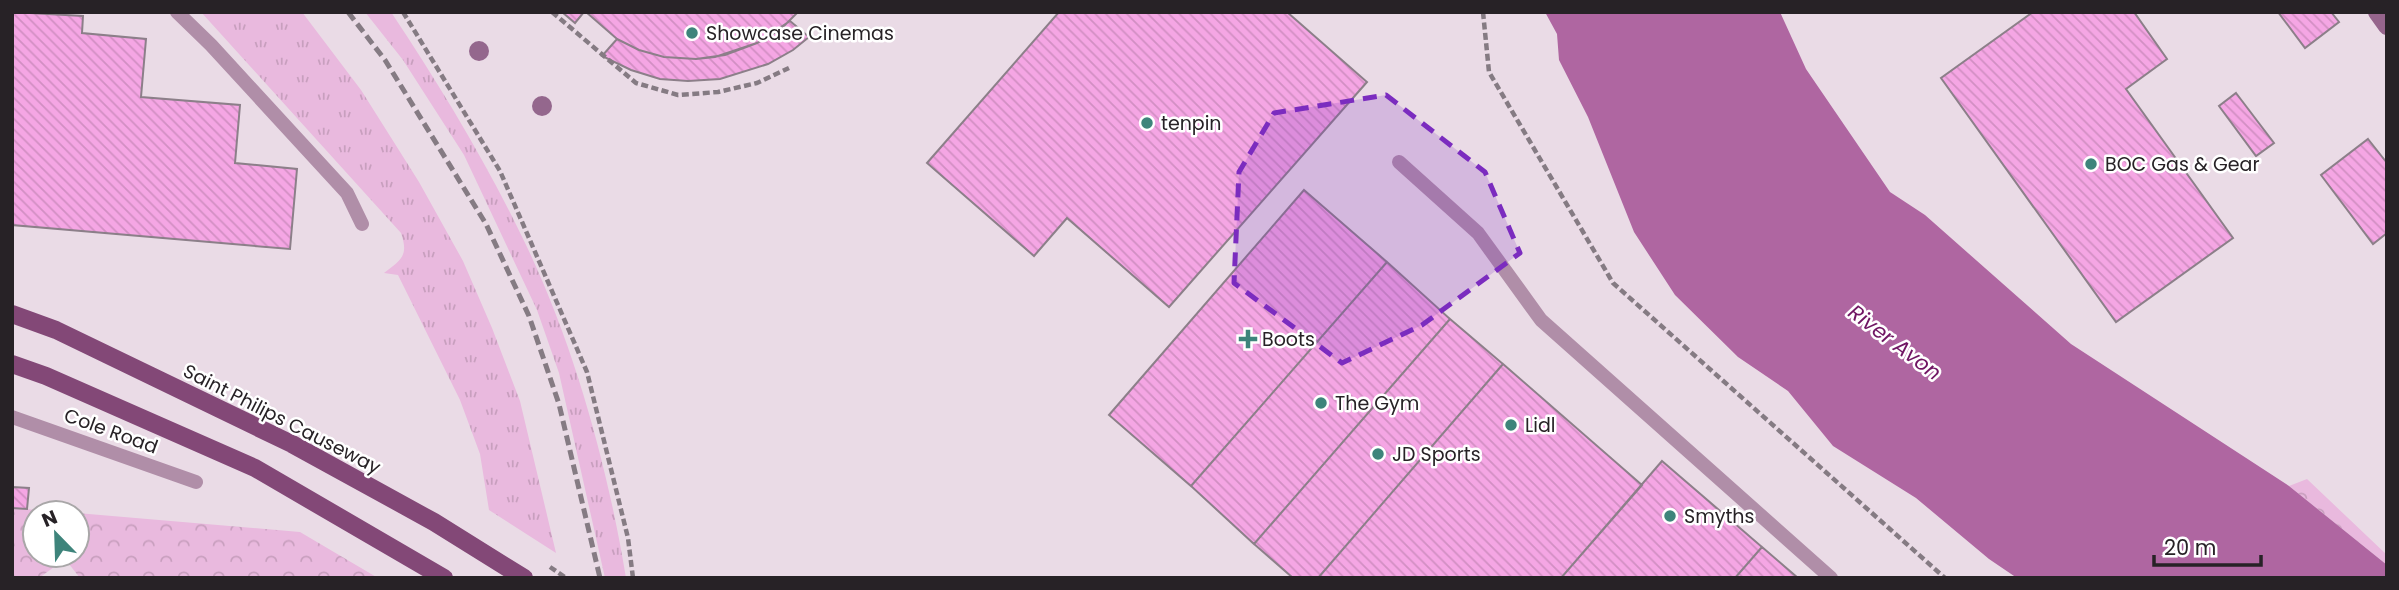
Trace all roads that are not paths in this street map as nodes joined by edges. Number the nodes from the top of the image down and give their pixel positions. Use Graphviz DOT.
graph roads {
  1 [pos="177,12"];
  2 [pos="2377,12"];
  3 [pos="2387,26"];
  4 [pos="1399,162"];
  5 [pos="362,224"];
  6 [pos="12,314"];
  7 [pos="12,363"];
  8 [pos="12,417"];
  9 [pos="196,482"];
  10 [pos="444,578"];
  11 [pos="524,578"];
  12 [pos="1831,578"];
  1 -- 5 [label="lane"];
  2 -- 3 [label="street"];
  4 -- 12 [label="lane"];
  6 -- 11 [label="main road, Saint Philips Causeway"];
  7 -- 10 [label="main road"];
  8 -- 9 [label="lane, Cole Road"];
}
